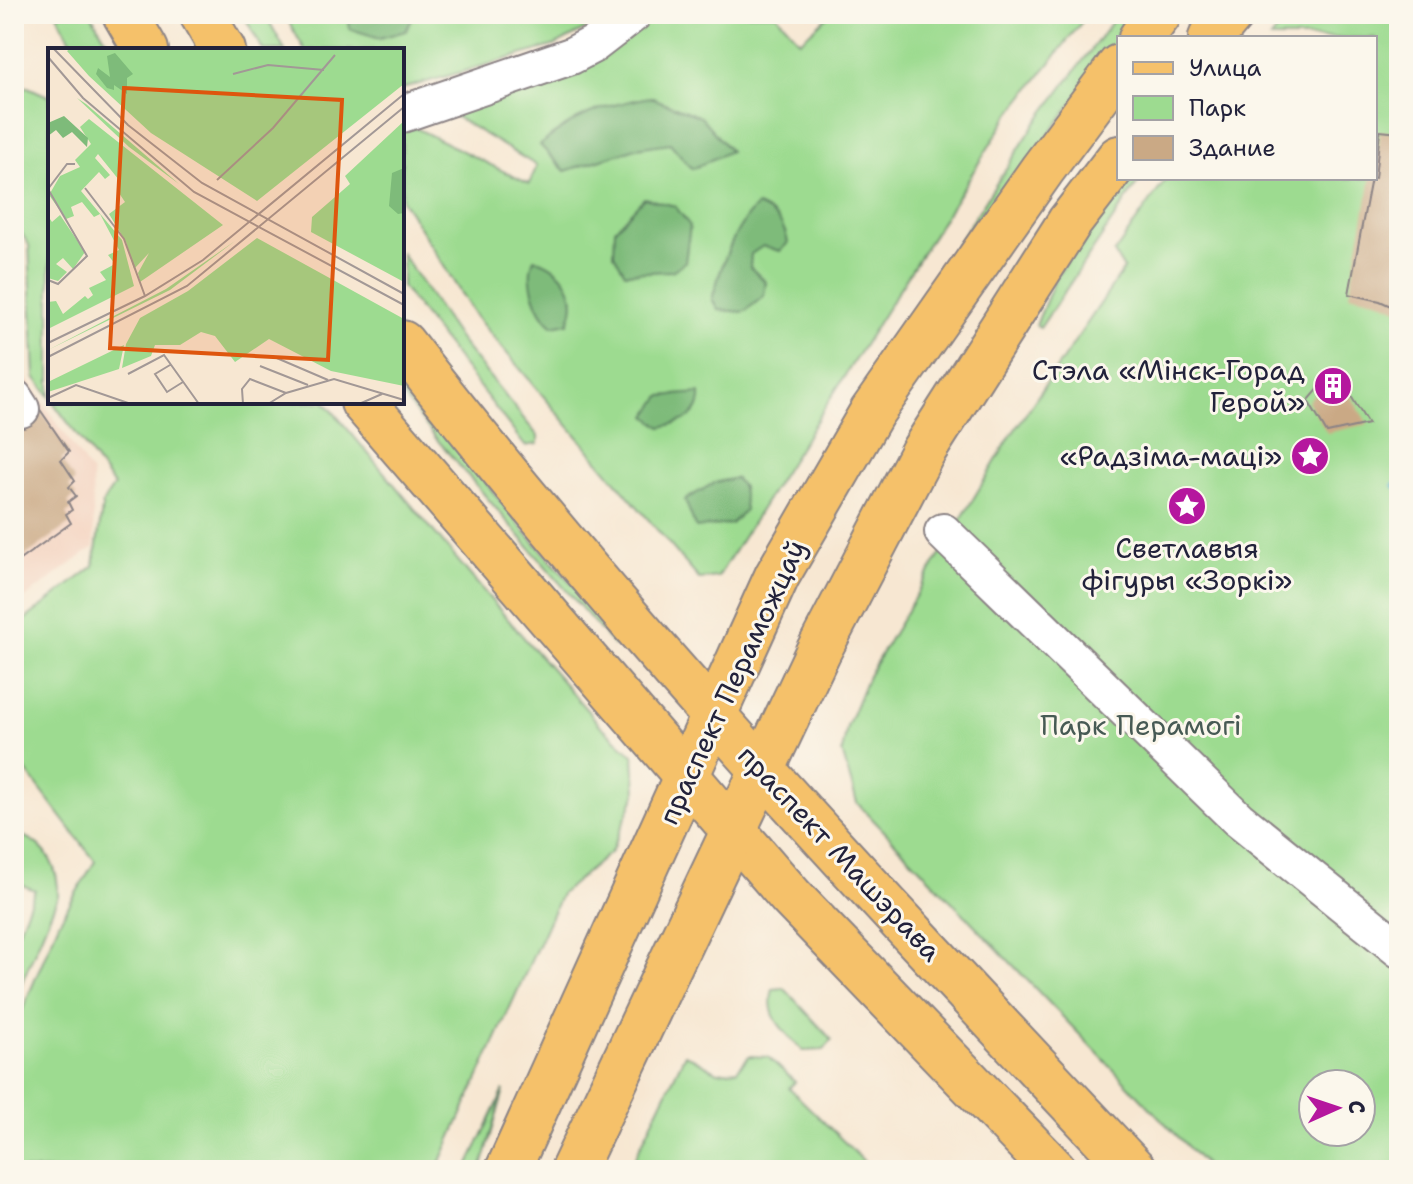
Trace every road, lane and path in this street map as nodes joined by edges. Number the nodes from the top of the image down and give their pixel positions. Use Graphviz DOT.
graph roads {
  1 [pos="125,14"];
  2 [pos="202,14"];
  3 [pos="633,14"];
  4 [pos="1159,14"];
  5 [pos="1231,14"];
  6 [pos="1142,36"];
  7 [pos="1213,36"];
  8 [pos="145,48"];
  9 [pos="222,48"];
  10 [pos="1117,70"];
  11 [pos="404,113"];
  12 [pos="1117,161"];
  13 [pos="404,346"];
  14 [pos="365,404"];
  15 [pos="943,532"];
  16 [pos="714,717"];
  17 [pos="763,771"];
  18 [pos="687,774"];
  19 [pos="735,831"];
  20 [pos="1399,949"];
  21 [pos="508,1170"];
  22 [pos="573,1170"];
  23 [pos="1054,1170"];
  24 [pos="1134,1170"];
  1 -- 8 [label="main road"];
  2 -- 9 [label="main road"];
  3 -- 11 [label="street"];
  4 -- 6 [label="main road"];
  5 -- 7 [label="main road"];
  10 -- 16 [label="main road, праспект Пераможцаў"];
  12 -- 17 [label="main road"];
  13 -- 16 [label="main road, праспект Машэрава"];
  14 -- 18 [label="main road"];
  15 -- 20 [label="street"];
  16 -- 17 [label="main road, праспект Машэрава"];
  16 -- 18 [label="main road, праспект Пераможцаў"];
  17 -- 19 [label="main road"];
  17 -- 24 [label="main road, праспект Машэрава"];
  18 -- 19 [label="main road"];
  18 -- 21 [label="main road, праспект Пераможцаў"];
  19 -- 22 [label="main road"];
  19 -- 23 [label="main road"];
}
